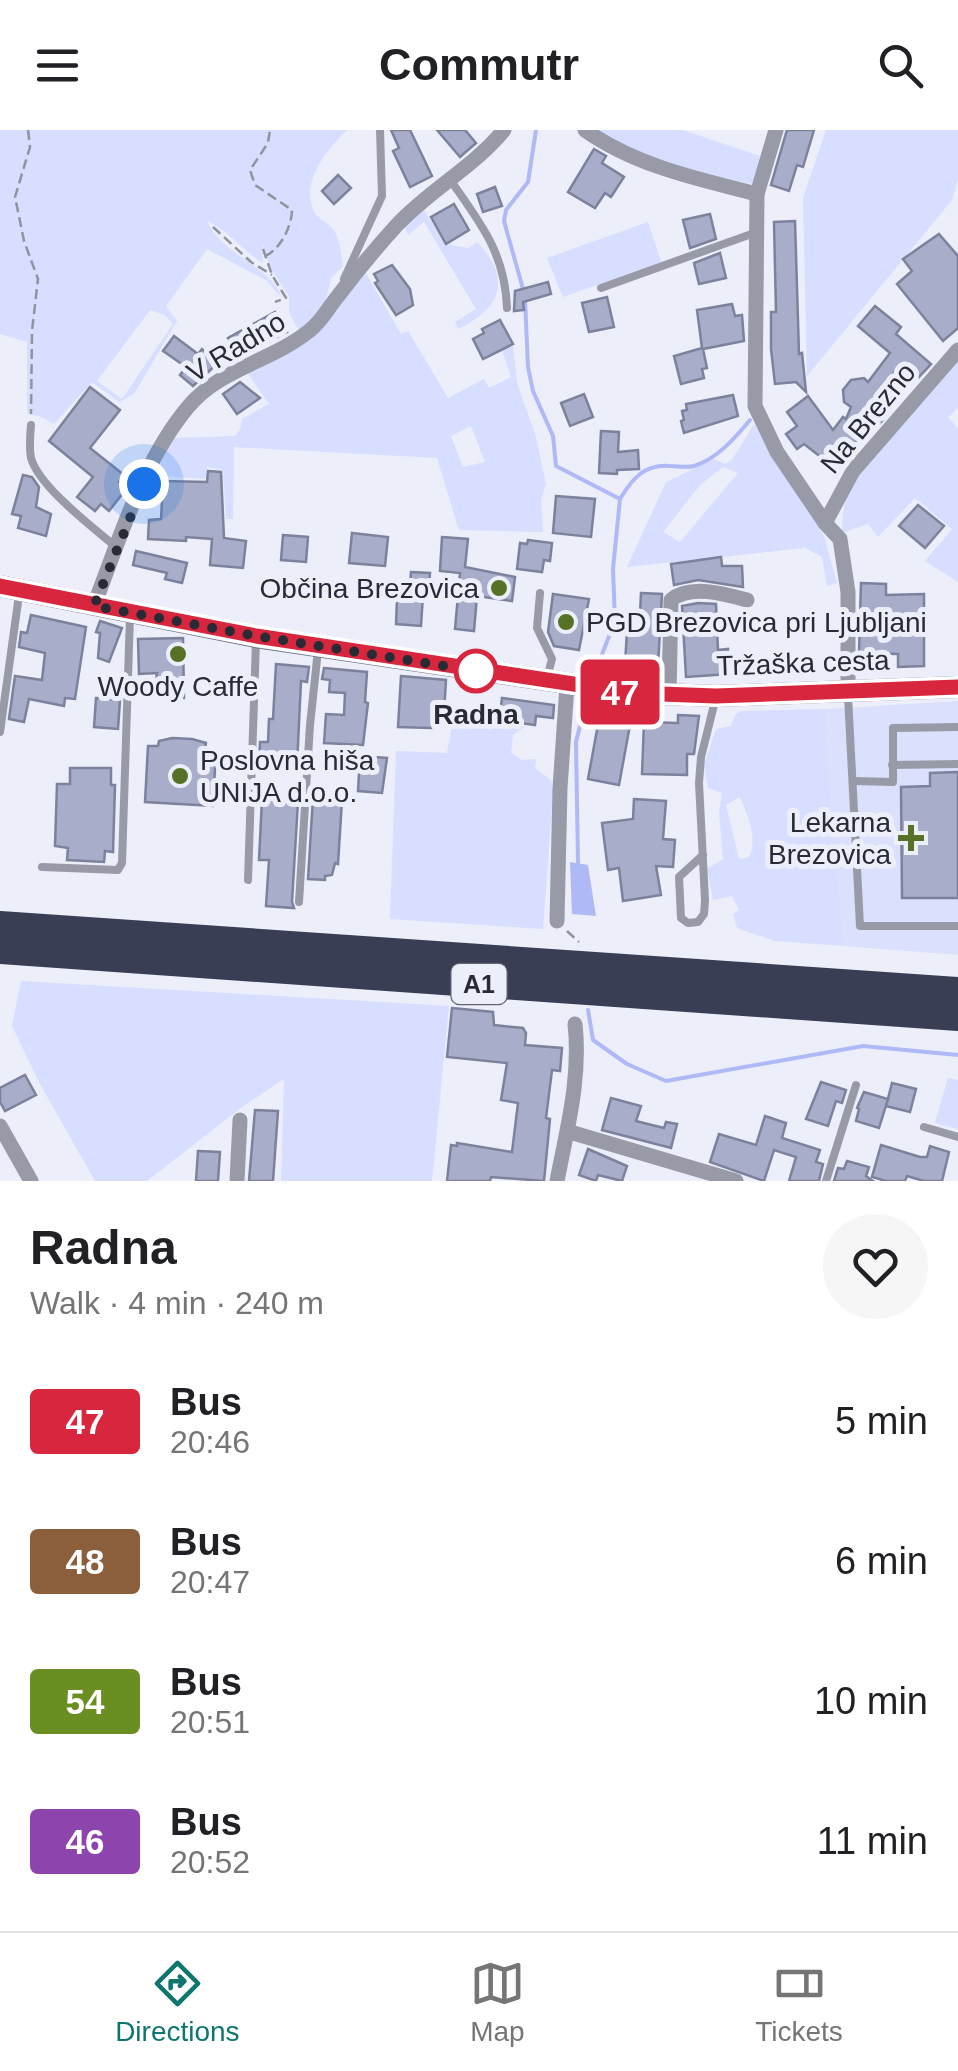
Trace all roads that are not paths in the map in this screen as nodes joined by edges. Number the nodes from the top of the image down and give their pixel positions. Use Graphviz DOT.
graph roads {
  1 [pos="380,130"];
  2 [pos="504,130"];
  3 [pos="585,130"];
  4 [pos="776,130"];
  5 [pos="451,181"];
  6 [pos="758,194"];
  7 [pos="758,232"];
  8 [pos="601,288"];
  9 [pos="337,296"];
  10 [pos="507,308"];
  11 [pos="958,350"];
  12 [pos="31,425"];
  13 [pos="825,523"];
  14 [pos="116,547"];
  15 [pos="10,588"];
  16 [pos="540,593"];
  17 [pos="747,600"];
  18 [pos="94,606"];
  19 [pos="130,612"];
  20 [pos="256,636"];
  21 [pos="319,646"];
  22 [pos="572,686"];
  23 [pos="958,687"];
  24 [pos="848,692"];
  25 [pos="669,695"];
  26 [pos="716,696"];
  27 [pos="958,727"];
  28 [pos="0,732"];
  29 [pos="958,764"];
  30 [pos="892,765"];
  31 [pos="853,781"];
  32 [pos="702,855"];
  33 [pos="42,867"];
  34 [pos="248,880"];
  35 [pos="300,902"];
  36 [pos="557,922"];
  37 [pos="0,925"];
  38 [pos="958,926"];
  39 [pos="0,950"];
  40 [pos="958,991"];
  41 [pos="958,1018"];
  42 [pos="575,1024"];
  43 [pos="856,1086"];
  44 [pos="240,1120"];
  45 [pos="0,1126"];
  46 [pos="924,1127"];
  47 [pos="570,1132"];
  48 [pos="958,1138"];
  49 [pos="30,1181"];
  50 [pos="237,1181"];
  51 [pos="557,1181"];
  52 [pos="736,1181"];
  53 [pos="826,1181"];
  1 -- 9 [label="lane"];
  2 -- 5 [label="street, V Radno"];
  3 -- 6 [label="street"];
  4 -- 6 [label="street"];
  5 -- 9 [label="street, V Radno"];
  5 -- 10 [label="lane"];
  6 -- 7 [label="street"];
  7 -- 8 [label="lane"];
  7 -- 13 [label="street"];
  9 -- 14 [label="street, V Radno"];
  11 -- 13 [label="street, Na Brezno"];
  12 -- 14 [label="lane"];
  13 -- 24 [label="street"];
  14 -- 18 [label="street, V Radno"];
  15 -- 18 [label="main road, Tržaška cesta"];
  15 -- 28 [label="lane"];
  16 -- 22 [label="lane"];
  17 -- 25 [label="street"];
  18 -- 19 [label="main road, Tržaška cesta"];
  19 -- 20 [label="main road, Tržaška cesta"];
  19 -- 33 [label="lane"];
  20 -- 21 [label="main road, Tržaška cesta"];
  20 -- 34 [label="lane"];
  21 -- 22 [label="main road, Tržaška cesta"];
  21 -- 35 [label="lane"];
  22 -- 25 [label="main road, Tržaška cesta"];
  22 -- 36 [label="street"];
  23 -- 24 [label="main road, Tržaška cesta"];
  24 -- 26 [label="main road, Tržaška cesta"];
  24 -- 31 [label="lane"];
  25 -- 26 [label="main road, Tržaška cesta"];
  26 -- 32 [label="lane"];
  27 -- 30 [label="lane"];
  29 -- 30 [label="lane"];
  30 -- 31 [label="lane"];
  31 -- 38 [label="lane"];
  32 -- 32 [label="lane"];
  37 -- 40 [label="highway, A1"];
  39 -- 41 [label="highway, A1"];
  42 -- 47 [label="street"];
  43 -- 53 [label="lane"];
  44 -- 50 [label="street"];
  45 -- 49 [label="street"];
  46 -- 48 [label="lane"];
  47 -- 51 [label="street"];
  47 -- 52 [label="street"];
}
